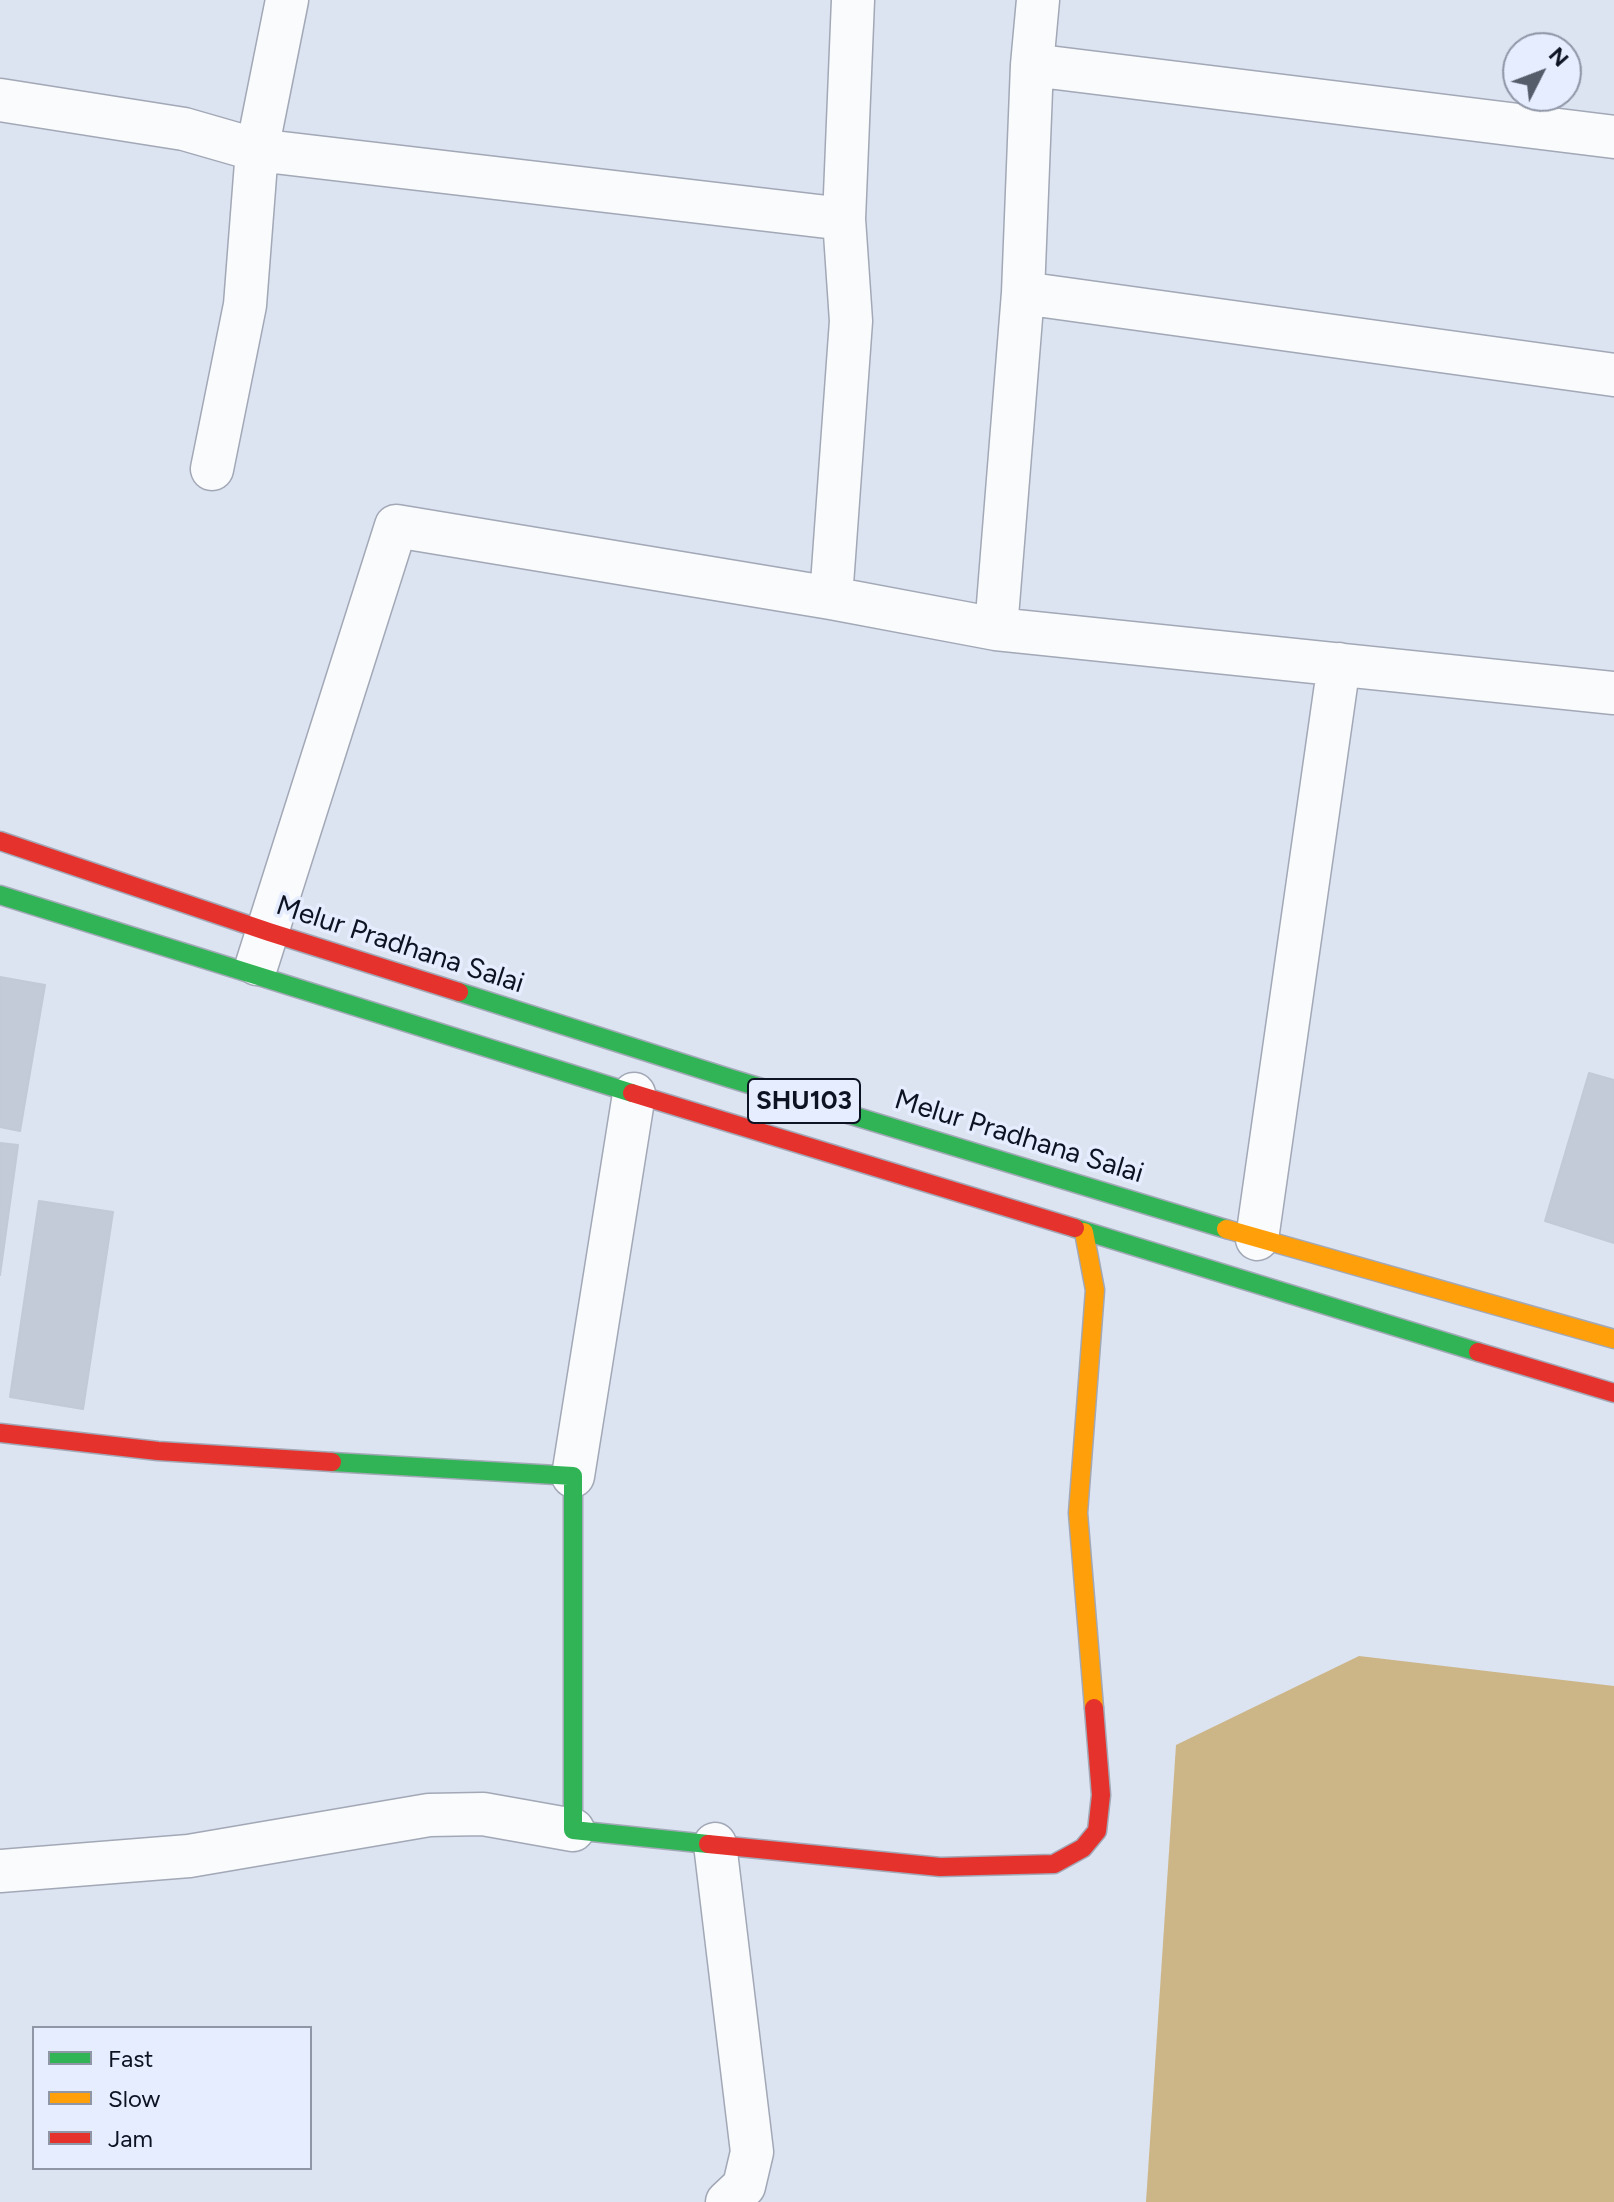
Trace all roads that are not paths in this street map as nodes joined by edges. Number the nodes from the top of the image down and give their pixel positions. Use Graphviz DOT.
graph roads {
  1 [pos="287,0"];
  2 [pos="853,0"];
  3 [pos="1038,0"];
  4 [pos="1032,65"];
  5 [pos="0,100"];
  6 [pos="1614,137"];
  7 [pos="257,150"];
  8 [pos="844,219"];
  9 [pos="1023,293"];
  10 [pos="1614,375"];
  11 [pos="212,469"];
  12 [pos="831,598"];
  13 [pos="996,629"];
  14 [pos="1339,664"];
  15 [pos="1614,693"];
  16 [pos="0,841"];
  17 [pos="0,895"];
  18 [pos="269,932"];
  19 [pos="253,975"];
  20 [pos="634,1094"];
  21 [pos="1084,1232"];
  22 [pos="1257,1239"];
  23 [pos="1614,1339"];
  24 [pos="1614,1393"];
  25 [pos="0,1433"];
  26 [pos="573,1476"];
  27 [pos="573,1830"];
  28 [pos="715,1844"];
  29 [pos="0,1871"];
  30 [pos="727,2202"];
  1 -- 7 [label="street"];
  2 -- 8 [label="street"];
  3 -- 4 [label="street"];
  4 -- 6 [label="street"];
  4 -- 9 [label="street"];
  5 -- 7 [label="street"];
  7 -- 8 [label="street"];
  7 -- 11 [label="street"];
  8 -- 12 [label="street"];
  9 -- 10 [label="street"];
  9 -- 13 [label="street"];
  12 -- 13 [label="street"];
  12 -- 18 [label="street"];
  13 -- 14 [label="street"];
  14 -- 15 [label="street"];
  14 -- 22 [label="street"];
  16 -- 18 [label="main road, Melur Pradhana Salai / SHU103"];
  17 -- 19 [label="main road, SHU103"];
  18 -- 19 [label="street"];
  18 -- 22 [label="main road, Melur Pradhana Salai / SHU103"];
  19 -- 20 [label="main road, SHU103"];
  20 -- 21 [label="main road, SHU103"];
  20 -- 26 [label="street"];
  21 -- 24 [label="main road, SHU103"];
  21 -- 28 [label="main road"];
  22 -- 23 [label="main road, Melur Pradhana Salai / SHU103"];
  25 -- 26 [label="main road"];
  26 -- 27 [label="main road"];
  27 -- 28 [label="main road"];
  27 -- 29 [label="street"];
  28 -- 30 [label="street"];
}
